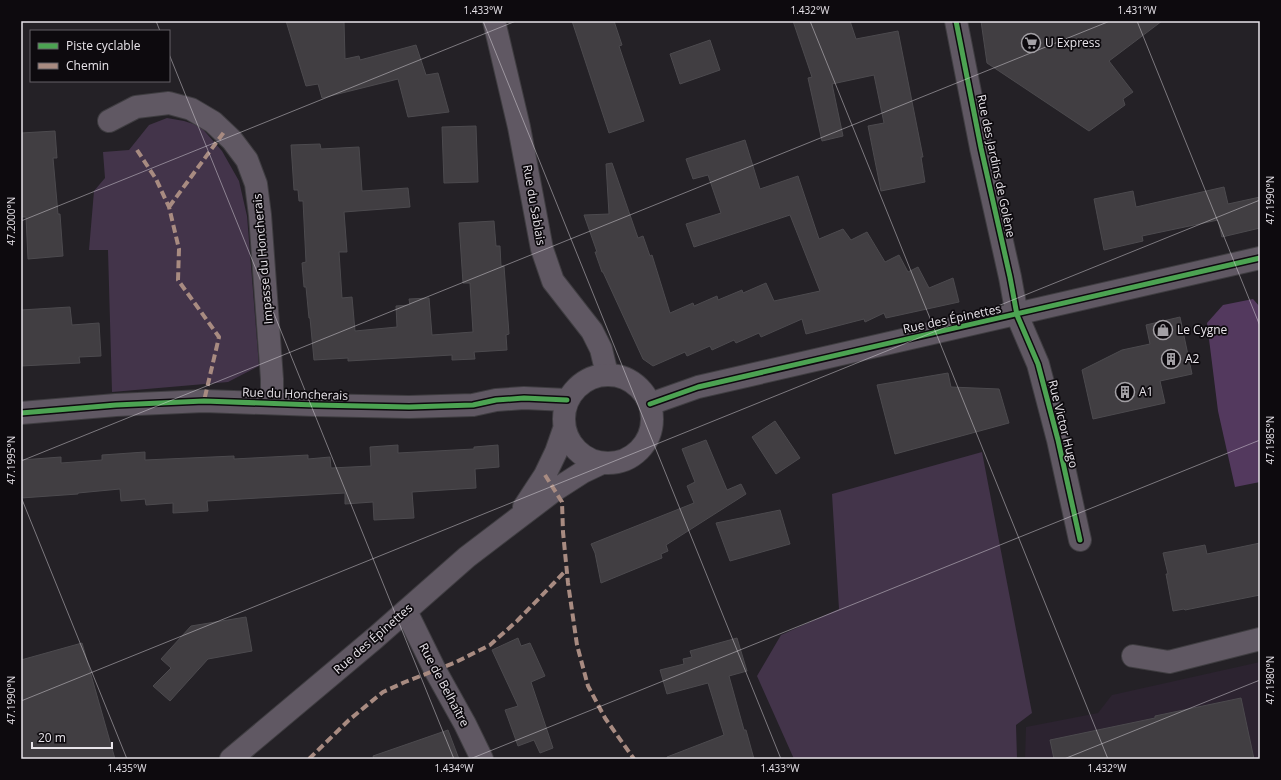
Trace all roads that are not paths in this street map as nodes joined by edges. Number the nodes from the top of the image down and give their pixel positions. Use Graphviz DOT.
graph roads {
  1 [pos="494,21"];
  2 [pos="956,21"];
  3 [pos="109,121"];
  4 [pos="1260,258"];
  5 [pos="1017,315"];
  6 [pos="607,374"];
  7 [pos="567,400"];
  8 [pos="272,403"];
  9 [pos="650,404"];
  10 [pos="21,412"];
  11 [pos="564,429"];
  12 [pos="602,463"];
  13 [pos="515,519"];
  14 [pos="1080,540"];
  15 [pos="406,611"];
  16 [pos="1260,639"];
  17 [pos="1133,656"];
  18 [pos="231,759"];
  19 [pos="482,759"];
  1 -- 6 [label="street, Rue du Sablais"];
  2 -- 5 [label="street, Rue des Jardins de Golène"];
  3 -- 8 [label="street, Impasse du Honcherais"];
  4 -- 5 [label="street, Rue des Épinettes"];
  5 -- 9 [label="street, Rue des Épinettes"];
  5 -- 14 [label="street, Rue Victor Hugo"];
  6 -- 7 [label="street"];
  6 -- 9 [label="street"];
  7 -- 8 [label="street, Rue du Honcherais"];
  7 -- 11 [label="street"];
  8 -- 10 [label="street, Rue du Honcherais"];
  9 -- 12 [label="street"];
  11 -- 12 [label="street"];
  11 -- 13 [label="street, Rue des Épinettes"];
  12 -- 13 [label="street, Rue des Épinettes"];
  13 -- 15 [label="street, Rue des Épinettes"];
  15 -- 18 [label="street, Rue des Épinettes"];
  15 -- 19 [label="street, Rue de Belhaître"];
  16 -- 17 [label="street"];
}
